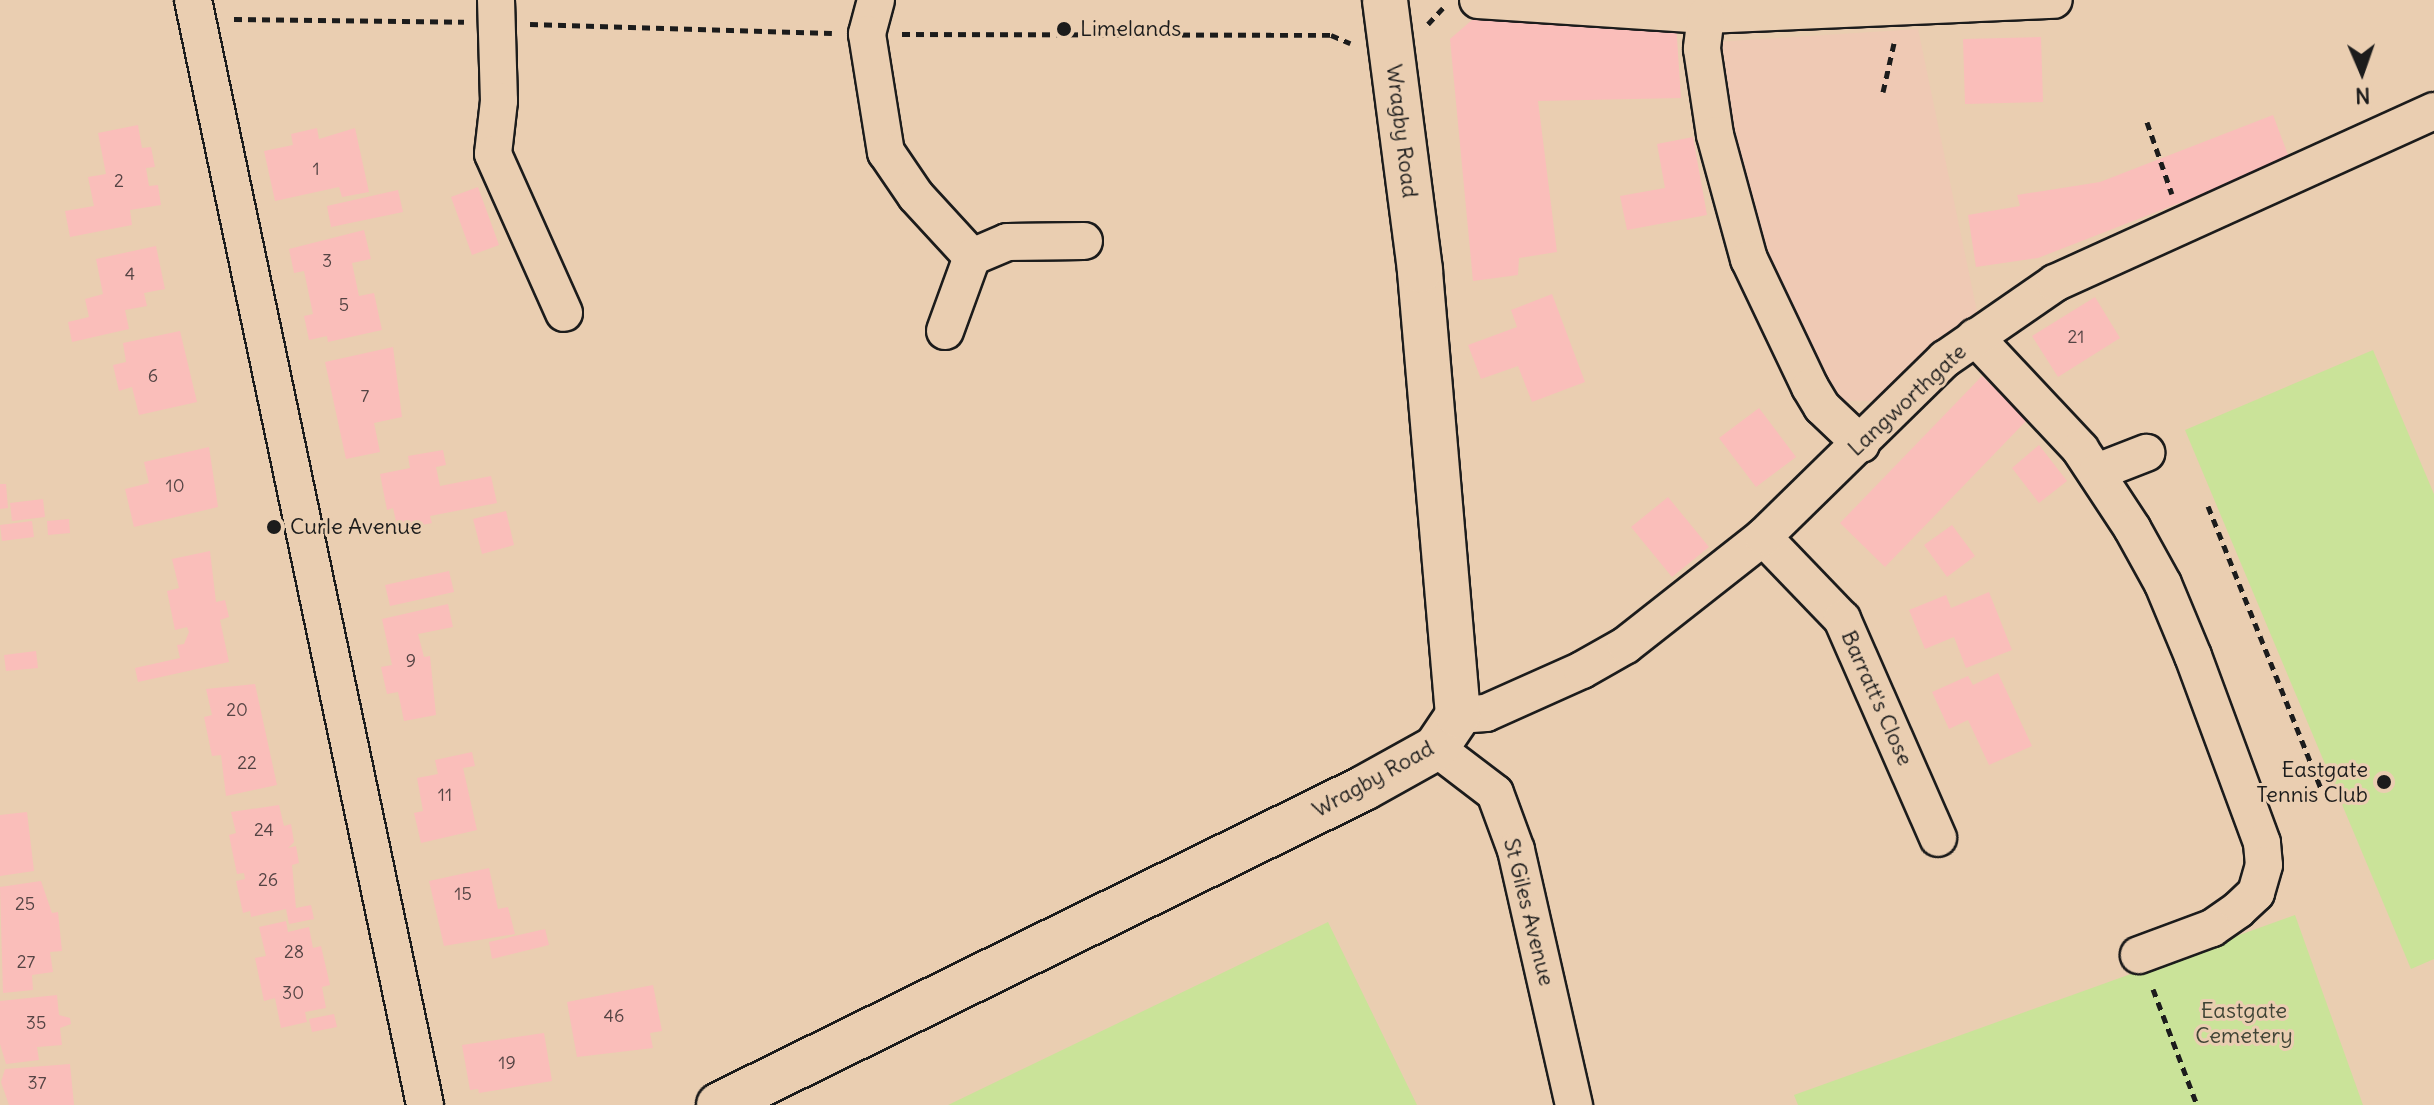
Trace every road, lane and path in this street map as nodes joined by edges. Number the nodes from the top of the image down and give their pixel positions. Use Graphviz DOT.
graph roads {
  1 [pos="193,0"];
  2 [pos="496,0"];
  3 [pos="876,0"];
  4 [pos="1385,0"];
  5 [pos="1478,0"];
  6 [pos="2054,0"];
  7 [pos="1903,7"];
  8 [pos="1706,15"];
  9 [pos="1883,92"];
  10 [pos="2434,111"];
  11 [pos="2147,122"];
  12 [pos="2183,225"];
  13 [pos="1084,241"];
  14 [pos="972,257"];
  15 [pos="564,313"];
  16 [pos="945,331"];
  17 [pos="1975,337"];
  18 [pos="1861,444"];
  19 [pos="2146,453"];
  20 [pos="2097,472"];
  21 [pos="2208,506"];
  22 [pos="1763,537"];
  23 [pos="1447,732"];
  24 [pos="2321,788"];
  25 [pos="1938,838"];
  26 [pos="2139,955"];
  27 [pos="425,1105"];
  28 [pos="719,1105"];
  29 [pos="1574,1105"];
  30 [pos="2197,1105"];
  1 -- 27 [label="street"];
  2 -- 15 [label="street"];
  3 -- 14 [label="street"];
  4 -- 23 [label="main road, Wragby Road"];
  5 -- 8 [label="street"];
  6 -- 7 [label="street"];
  7 -- 8 [label="street"];
  7 -- 9 [label="path"];
  8 -- 18 [label="street"];
  10 -- 12 [label="street, Langworthgate"];
  11 -- 12 [label="path"];
  12 -- 17 [label="street, Langworthgate"];
  13 -- 14 [label="street"];
  14 -- 16 [label="street"];
  17 -- 18 [label="street, Langworthgate"];
  17 -- 20 [label="street"];
  18 -- 22 [label="street, Langworthgate"];
  19 -- 20 [label="street"];
  20 -- 26 [label="street"];
  21 -- 24 [label="path"];
  22 -- 23 [label="street, Langworthgate"];
  22 -- 25 [label="street, Barratt's Close"];
  23 -- 28 [label="main road, Wragby Road"];
  23 -- 29 [label="street, St Giles Avenue"];
  26 -- 30 [label="path"];
}
